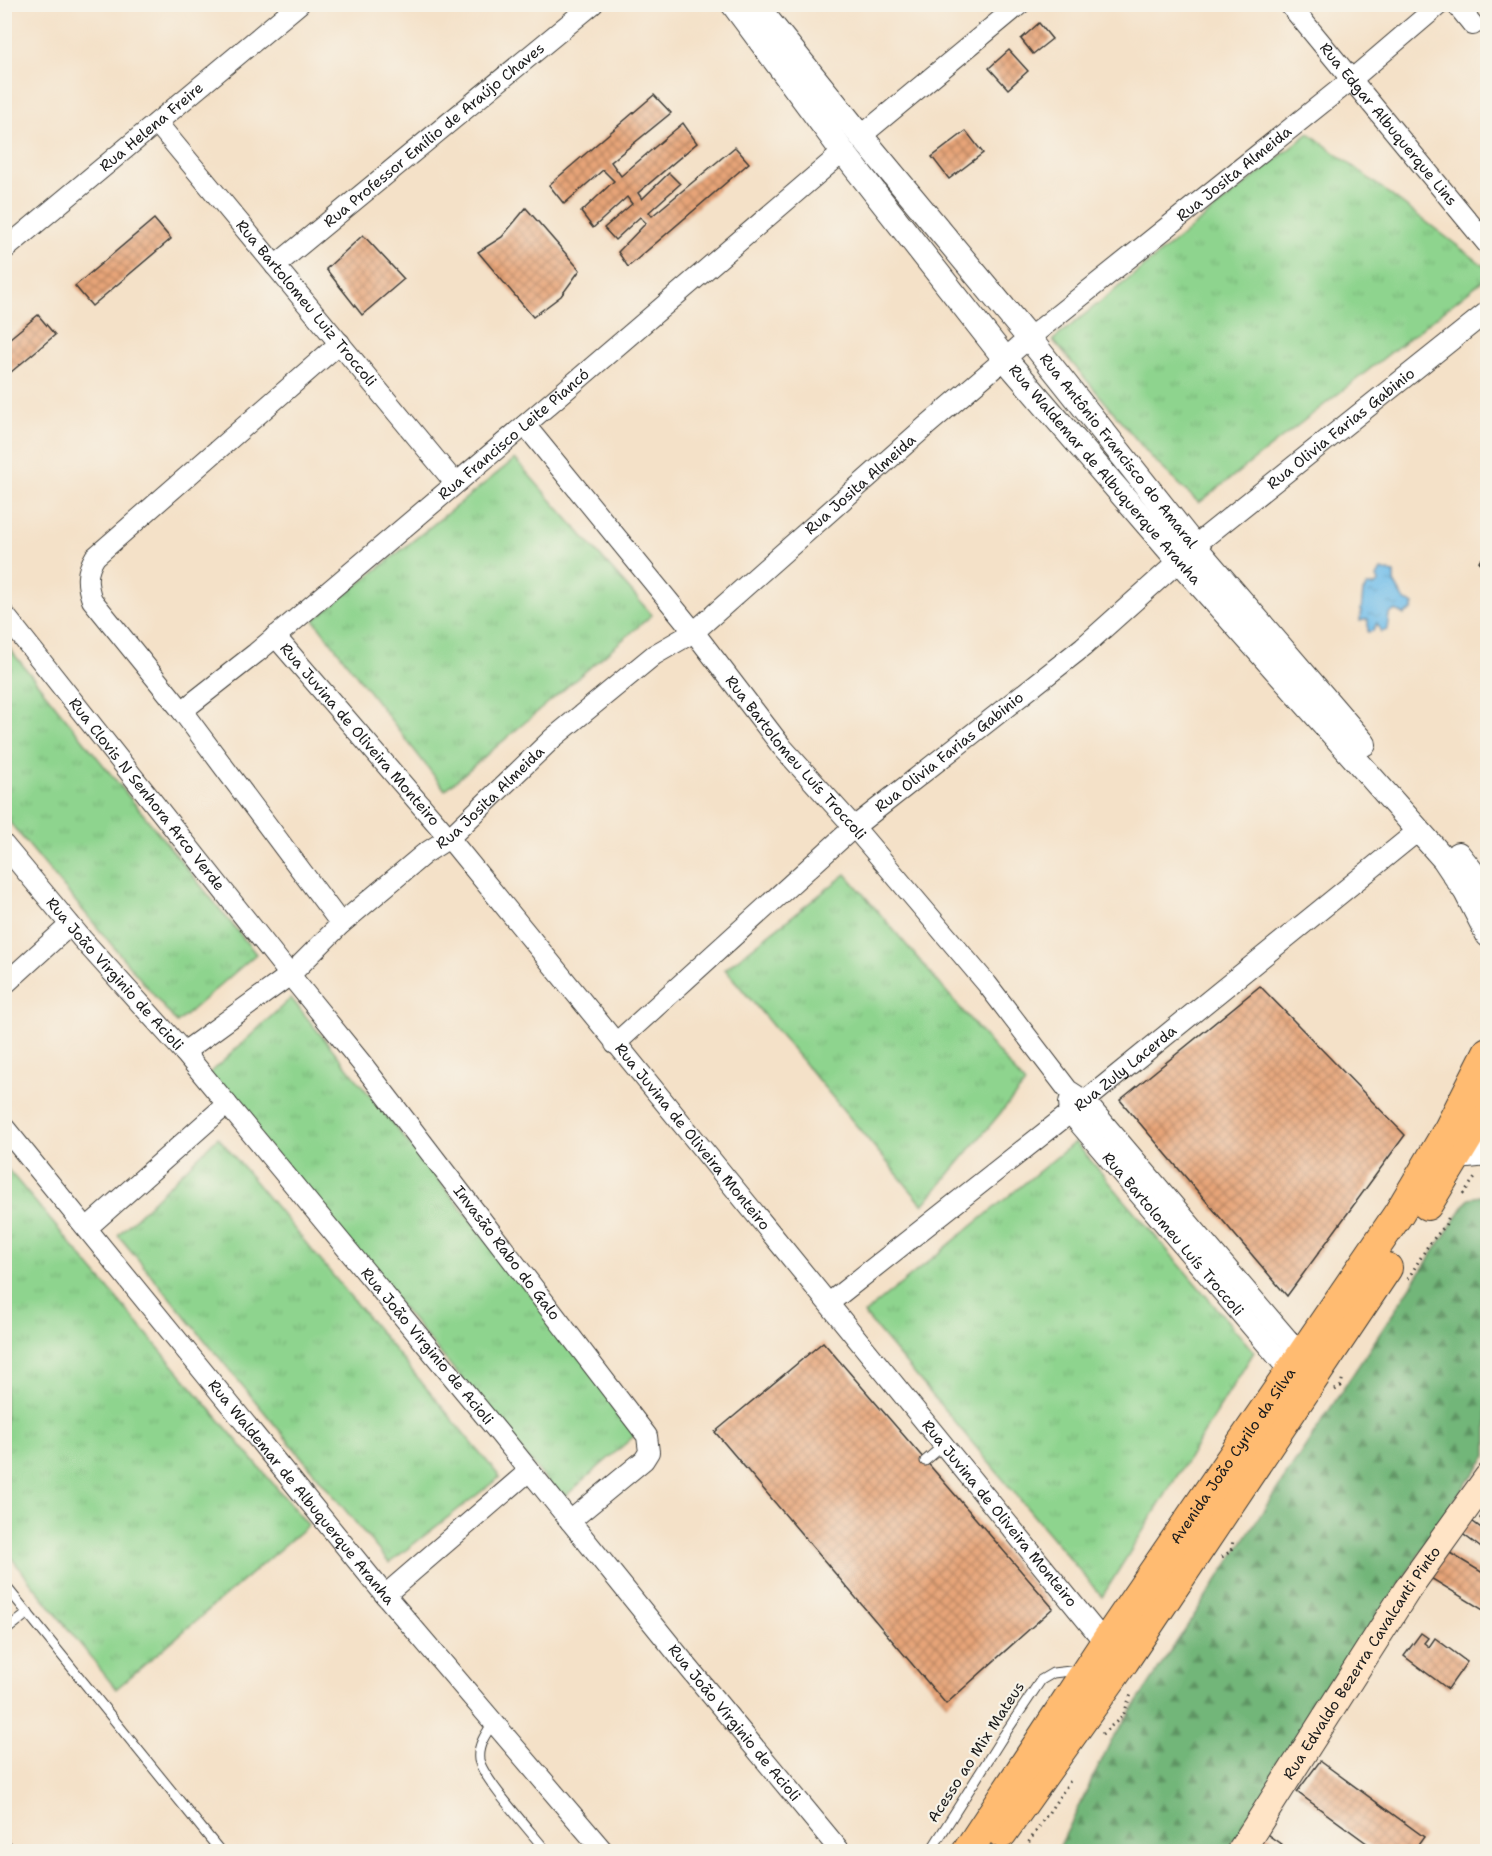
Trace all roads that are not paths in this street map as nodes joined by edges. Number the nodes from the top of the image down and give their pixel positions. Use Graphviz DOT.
graph roads {
  1 [pos="299,4"];
  2 [pos="593,4"];
  3 [pos="733,4"];
  4 [pos="755,4"];
  5 [pos="1020,4"];
  6 [pos="1289,4"];
  7 [pos="1440,4"];
  8 [pos="1456,4"];
  9 [pos="1473,25"];
  10 [pos="1351,80"];
  11 [pos="157,123"];
  12 [pos="861,136"];
  13 [pos="843,152"];
  14 [pos="1488,245"];
  15 [pos="4,250"];
  16 [pos="275,266"];
  17 [pos="1488,311"];
  18 [pos="1029,338"];
  19 [pos="340,343"];
  20 [pos="1006,360"];
  21 [pos="525,425"];
  22 [pos="455,483"];
  23 [pos="1187,553"];
  24 [pos="4,614"];
  25 [pos="694,633"];
  26 [pos="275,636"];
  27 [pos="182,711"];
  28 [pos="854,827"];
  29 [pos="1419,830"];
  30 [pos="449,838"];
  31 [pos="4,845"];
  32 [pos="1488,892"];
  33 [pos="341,924"];
  34 [pos="70,925"];
  35 [pos="1488,935"];
  36 [pos="290,975"];
  37 [pos="4,985"];
  38 [pos="615,1044"];
  39 [pos="184,1052"];
  40 [pos="1488,1052"];
  41 [pos="227,1104"];
  42 [pos="1488,1104"];
  43 [pos="1078,1107"];
  44 [pos="4,1127"];
  45 [pos="1488,1154"];
  46 [pos="1457,1157"];
  47 [pos="87,1228"];
  48 [pos="829,1303"];
  49 [pos="1296,1364"];
  50 [pos="944,1445"];
  51 [pos="926,1461"];
  52 [pos="529,1471"];
  53 [pos="1488,1477"];
  54 [pos="570,1521"];
  55 [pos="4,1584"];
  56 [pos="386,1595"];
  57 [pos="28,1613"];
  58 [pos="4,1632"];
  59 [pos="1105,1643"];
  60 [pos="1088,1669"];
  61 [pos="494,1722"];
  62 [pos="4,1842"];
  63 [pos="538,1847"];
  64 [pos="12,1851"];
  65 [pos="221,1851"];
  66 [pos="547,1851"];
  67 [pos="604,1851"];
  68 [pos="841,1851"];
  69 [pos="930,1851"];
  70 [pos="967,1851"];
  71 [pos="989,1851"];
  72 [pos="1240,1851"];
  1 -- 11 [label="street, Rua Helena Freire"];
  2 -- 16 [label="street, Rua Professor Emílio de Araújo Chaves"];
  3 -- 13 [label="street, Rua Waldemar de Albuquerque Aranha"];
  4 -- 12 [label="street, Rua Antônio Francisco do Amaral"];
  5 -- 12 [label="street"];
  6 -- 10 [label="street, Rua Edgar Albuquerque Lins"];
  7 -- 10 [label="street, Rua Josita Almeida"];
  8 -- 9 [label="street"];
  10 -- 14 [label="street, Rua Edgar Albuquerque Lins"];
  10 -- 18 [label="street, Rua Josita Almeida"];
  11 -- 15 [label="street, Rua Helena Freire"];
  11 -- 16 [label="street, Rua Bartolomeu Luiz Troccoli"];
  12 -- 18 [label="street, Rua Antônio Francisco do Amaral"];
  13 -- 20 [label="street, Rua Waldemar de Albuquerque Aranha"];
  13 -- 21 [label="street, Rua Francisco Leite Piancó"];
  16 -- 19 [label="street, Rua Bartolomeu Luiz Troccoli"];
  17 -- 23 [label="street, Rua Olivia Farias Gabinio"];
  18 -- 20 [label="street, Rua Josita Almeida"];
  18 -- 23 [label="street, Rua Antônio Francisco do Amaral"];
  19 -- 22 [label="street, Rua Bartolomeu Luiz Troccoli"];
  19 -- 27 [label="street"];
  20 -- 23 [label="street, Rua Waldemar de Albuquerque Aranha"];
  20 -- 25 [label="street, Rua Josita Almeida"];
  21 -- 22 [label="street, Rua Francisco Leite Piancó"];
  21 -- 25 [label="street, Rua Bartolomeu Luís Troccoli"];
  22 -- 26 [label="street, Rua Francisco Leite Piancó"];
  23 -- 28 [label="street, Rua Olivia Farias Gabinio"];
  23 -- 29 [label="street, Rua Waldemar de Albuquerque Aranha"];
  23 -- 32 [label="street, Rua Antônio Francisco do Amaral"];
  24 -- 36 [label="street, Rua Clovis N Senhora Arco Verde"];
  25 -- 28 [label="street, Rua Bartolomeu Luís Troccoli"];
  25 -- 30 [label="street, Rua Josita Almeida"];
  26 -- 27 [label="street, Rua Francisco Leite Piancó"];
  26 -- 30 [label="street, Rua Juvina de Oliveira Monteiro"];
  27 -- 33 [label="street"];
  28 -- 38 [label="street, Rua Olivia Farias Gabinio"];
  28 -- 43 [label="street, Rua Bartolomeu Luís Troccoli"];
  29 -- 35 [label="street, Rua Waldemar de Albuquerque Aranha"];
  29 -- 43 [label="street, Rua Zuly Lacerda"];
  30 -- 33 [label="street, Rua Josita Almeida"];
  30 -- 38 [label="street, Rua Juvina de Oliveira Monteiro"];
  31 -- 34 [label="street, Rua João Virginio de Acioli"];
  33 -- 36 [label="street, Rua Josita Almeida"];
  34 -- 37 [label="street"];
  34 -- 39 [label="street, Rua João Virginio de Acioli"];
  36 -- 39 [label="street, Rua Josita Almeida"];
  36 -- 54 [label="street, Invasão Rabo do Galo"];
  38 -- 48 [label="street, Rua Juvina de Oliveira Monteiro"];
  39 -- 41 [label="street, Rua João Virginio de Acioli"];
  40 -- 49 [label="main road, Avenida João Cyrilo da Silva"];
  41 -- 47 [label="street"];
  41 -- 52 [label="street, Rua João Virginio de Acioli"];
  42 -- 46 [label="main road, Avenida João Cyrilo da Silva"];
  43 -- 48 [label="street, Rua Zuly Lacerda"];
  43 -- 49 [label="street, Rua Bartolomeu Luís Troccoli"];
  44 -- 47 [label="street, Rua Waldemar de Albuquerque Aranha"];
  45 -- 46 [label="street"];
  46 -- 71 [label="main road, Avenida João Cyrilo da Silva"];
  47 -- 56 [label="street, Rua Waldemar de Albuquerque Aranha"];
  48 -- 50 [label="street, Rua Juvina de Oliveira Monteiro"];
  49 -- 59 [label="main road, Avenida João Cyrilo da Silva"];
  50 -- 51 [label="lane"];
  50 -- 59 [label="street, Rua Juvina de Oliveira Monteiro"];
  52 -- 54 [label="street, Rua João Virginio de Acioli"];
  52 -- 56 [label="street"];
  53 -- 72 [label="main road, Rua Edvaldo Bezerra Cavalcanti Pinto"];
  54 -- 68 [label="street, Rua João Virginio de Acioli"];
  55 -- 57 [label="lane"];
  56 -- 61 [label="street, Rua Waldemar de Albuquerque Aranha"];
  57 -- 58 [label="lane"];
  57 -- 65 [label="lane"];
  59 -- 60 [label="main road, Avenida João Cyrilo da Silva"];
  60 -- 69 [label="lane, Acesso ao Mix Mateus"];
  60 -- 70 [label="main road, Avenida João Cyrilo da Silva"];
  61 -- 63 [label="lane"];
  61 -- 67 [label="street, Rua Waldemar de Albuquerque Aranha"];
  62 -- 64 [label="lane"];
  63 -- 66 [label="lane"];
}
